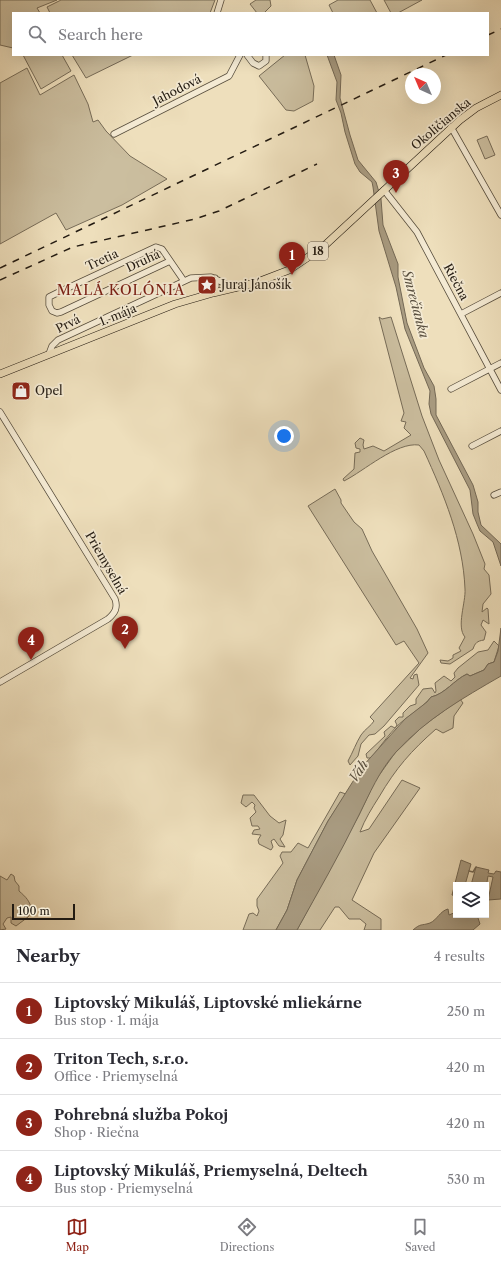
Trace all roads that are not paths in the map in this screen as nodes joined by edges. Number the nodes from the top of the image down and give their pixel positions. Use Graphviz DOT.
graph roads {
  1 [pos="221,0"];
  2 [pos="217,12"];
  3 [pos="239,56"];
  4 [pos="248,56"];
  5 [pos="266,56"];
  6 [pos="501,96"];
  7 [pos="451,127"];
  8 [pos="114,134"];
  9 [pos="383,191"];
  10 [pos="365,208"];
  11 [pos="501,215"];
  12 [pos="170,261"];
  13 [pos="215,278"];
  14 [pos="184,281"];
  15 [pos="235,288"];
  16 [pos="213,293"];
  17 [pos="501,293"];
  18 [pos="61,312"];
  19 [pos="461,314"];
  20 [pos="49,354"];
  21 [pos="501,363"];
  22 [pos="490,369"];
  23 [pos="0,374"];
  24 [pos="451,389"];
  25 [pos="501,390"];
  26 [pos="0,412"];
  27 [pos="501,431"];
  28 [pos="472,446"];
  29 [pos="501,492"];
  30 [pos="494,495"];
  31 [pos="0,682"];
  1 -- 2 [label="street"];
  3 -- 8 [label="street, Jahodová"];
  4 -- 5 [label="street"];
  6 -- 7 [label="main road, Okoličianska / 18"];
  7 -- 9 [label="main road, Okoličianska / 18"];
  7 -- 11 [label="street"];
  9 -- 10 [label="main road, Okoličianska / 18"];
  9 -- 19 [label="street, Riečna"];
  10 -- 15 [label="main road, 1. mája / 18"];
  12 -- 14 [label="street"];
  12 -- 18 [label="street, Druhá"];
  12 -- 18 [label="street, Tretia"];
  13 -- 14 [label="street, Prvá"];
  13 -- 15 [label="street, Prvá"];
  13 -- 16 [label="street"];
  14 -- 20 [label="street, Prvá"];
  15 -- 16 [label="main road, 1. mája / 18"];
  16 -- 20 [label="main road, 1. mája / 18"];
  17 -- 19 [label="street"];
  19 -- 22 [label="street, Riečna"];
  20 -- 23 [label="main road, 1. mája / 18"];
  21 -- 22 [label="street"];
  22 -- 24 [label="street"];
  22 -- 25 [label="street, Riečna"];
  26 -- 31 [label="street, Priemyselná"];
  27 -- 28 [label="street"];
  29 -- 30 [label="street"];
}
